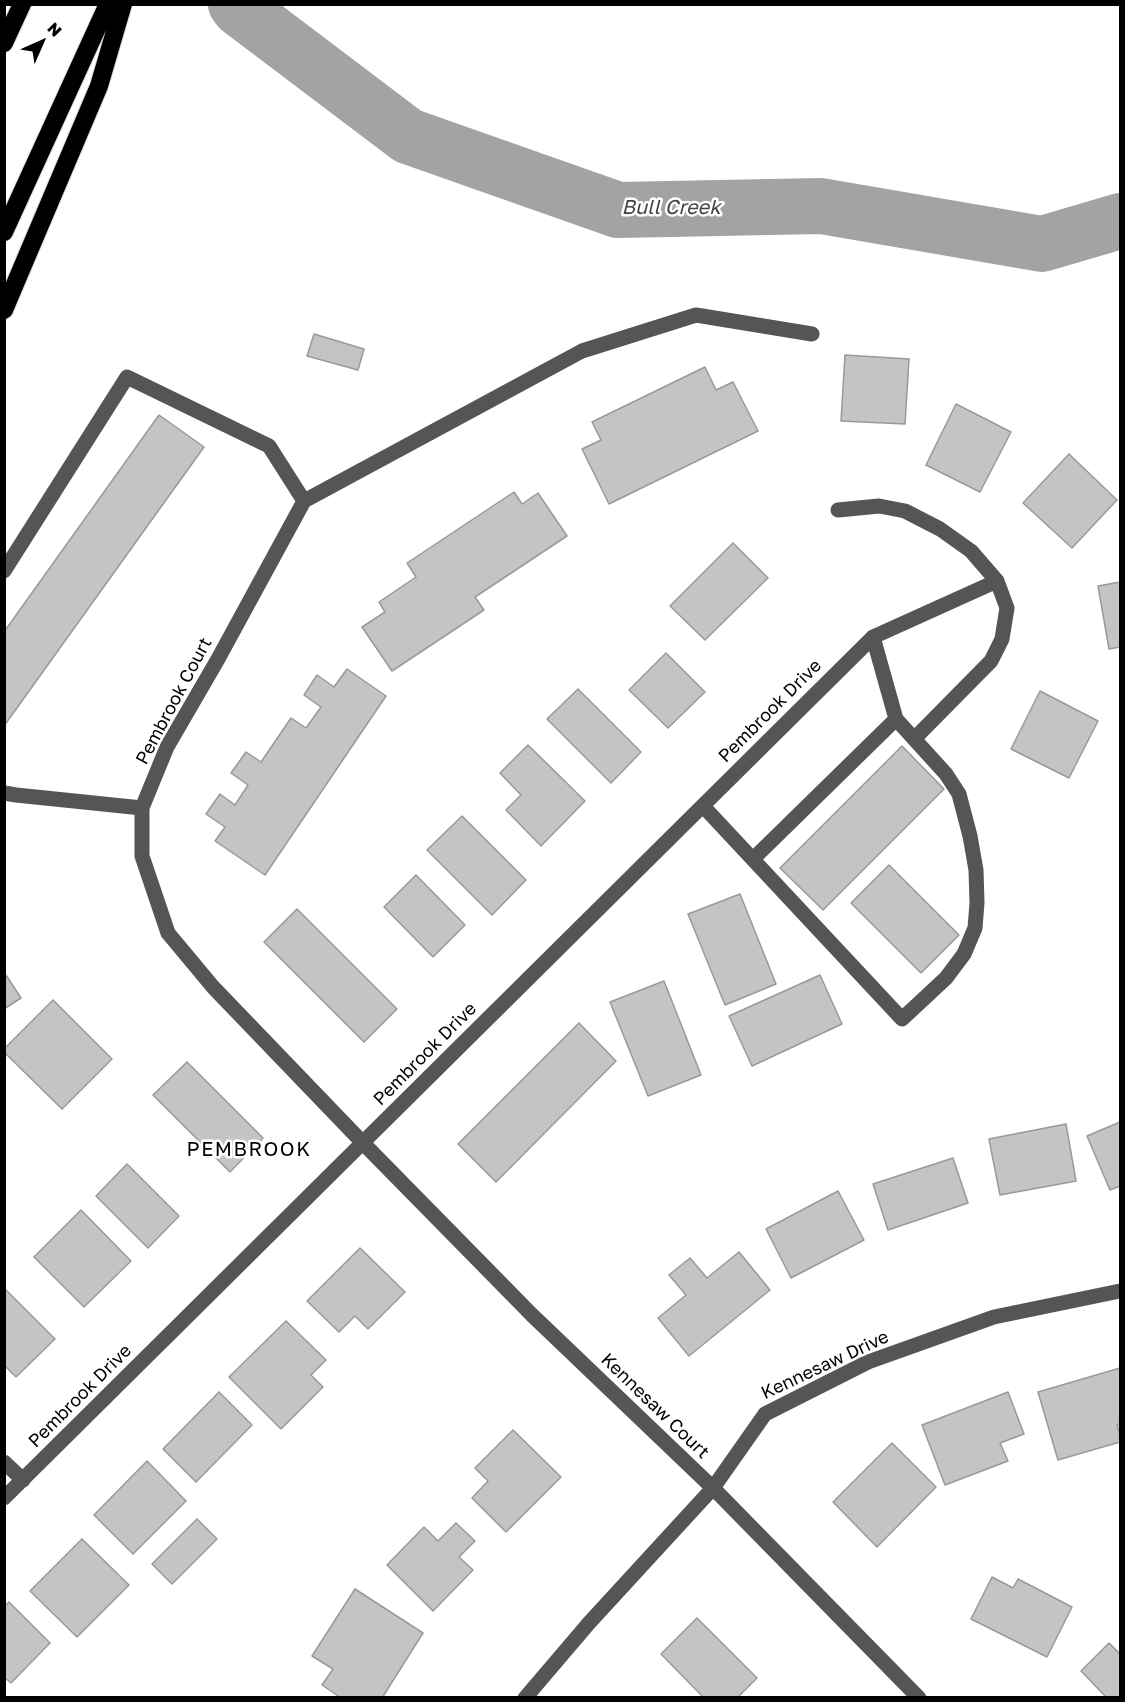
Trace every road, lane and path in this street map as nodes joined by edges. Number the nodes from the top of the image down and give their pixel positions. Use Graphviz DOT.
graph roads {
  1 [pos="22,4"];
  2 [pos="108,4"];
  3 [pos="123,4"];
  4 [pos="6,41"];
  5 [pos="4,232"];
  6 [pos="4,310"];
  7 [pos="812,334"];
  8 [pos="304,501"];
  9 [pos="838,510"];
  10 [pos="4,571"];
  11 [pos="997,581"];
  12 [pos="873,637"];
  13 [pos="896,719"];
  14 [pos="915,739"];
  15 [pos="4,793"];
  16 [pos="703,806"];
  17 [pos="142,808"];
  18 [pos="753,859"];
  19 [pos="363,1143"];
  20 [pos="1120,1291"];
  21 [pos="4,1462"];
  22 [pos="23,1480"];
  23 [pos="713,1488"];
  24 [pos="4,1498"];
  25 [pos="525,1698"];
  26 [pos="919,1698"];
  1 -- 4 [label="highway"];
  2 -- 5 [label="highway"];
  3 -- 6 [label="highway"];
  7 -- 8 [label="street"];
  8 -- 10 [label="street"];
  8 -- 17 [label="street, Pembrook Court"];
  9 -- 11 [label="street"];
  11 -- 12 [label="street"];
  11 -- 14 [label="street"];
  12 -- 13 [label="street"];
  12 -- 16 [label="street, Pembrook Drive"];
  13 -- 14 [label="street"];
  13 -- 18 [label="street"];
  14 -- 18 [label="street"];
  15 -- 17 [label="street"];
  16 -- 18 [label="street"];
  16 -- 19 [label="street, Pembrook Drive"];
  17 -- 19 [label="street, Pembrook Court"];
  19 -- 22 [label="street, Pembrook Drive"];
  19 -- 23 [label="street, Kennesaw Court"];
  20 -- 23 [label="street, Kennesaw Drive"];
  21 -- 22 [label="street"];
  22 -- 24 [label="street, Pembrook Drive"];
  23 -- 25 [label="street, Kennesaw Drive"];
  23 -- 26 [label="street, Kennesaw Court"];
}
